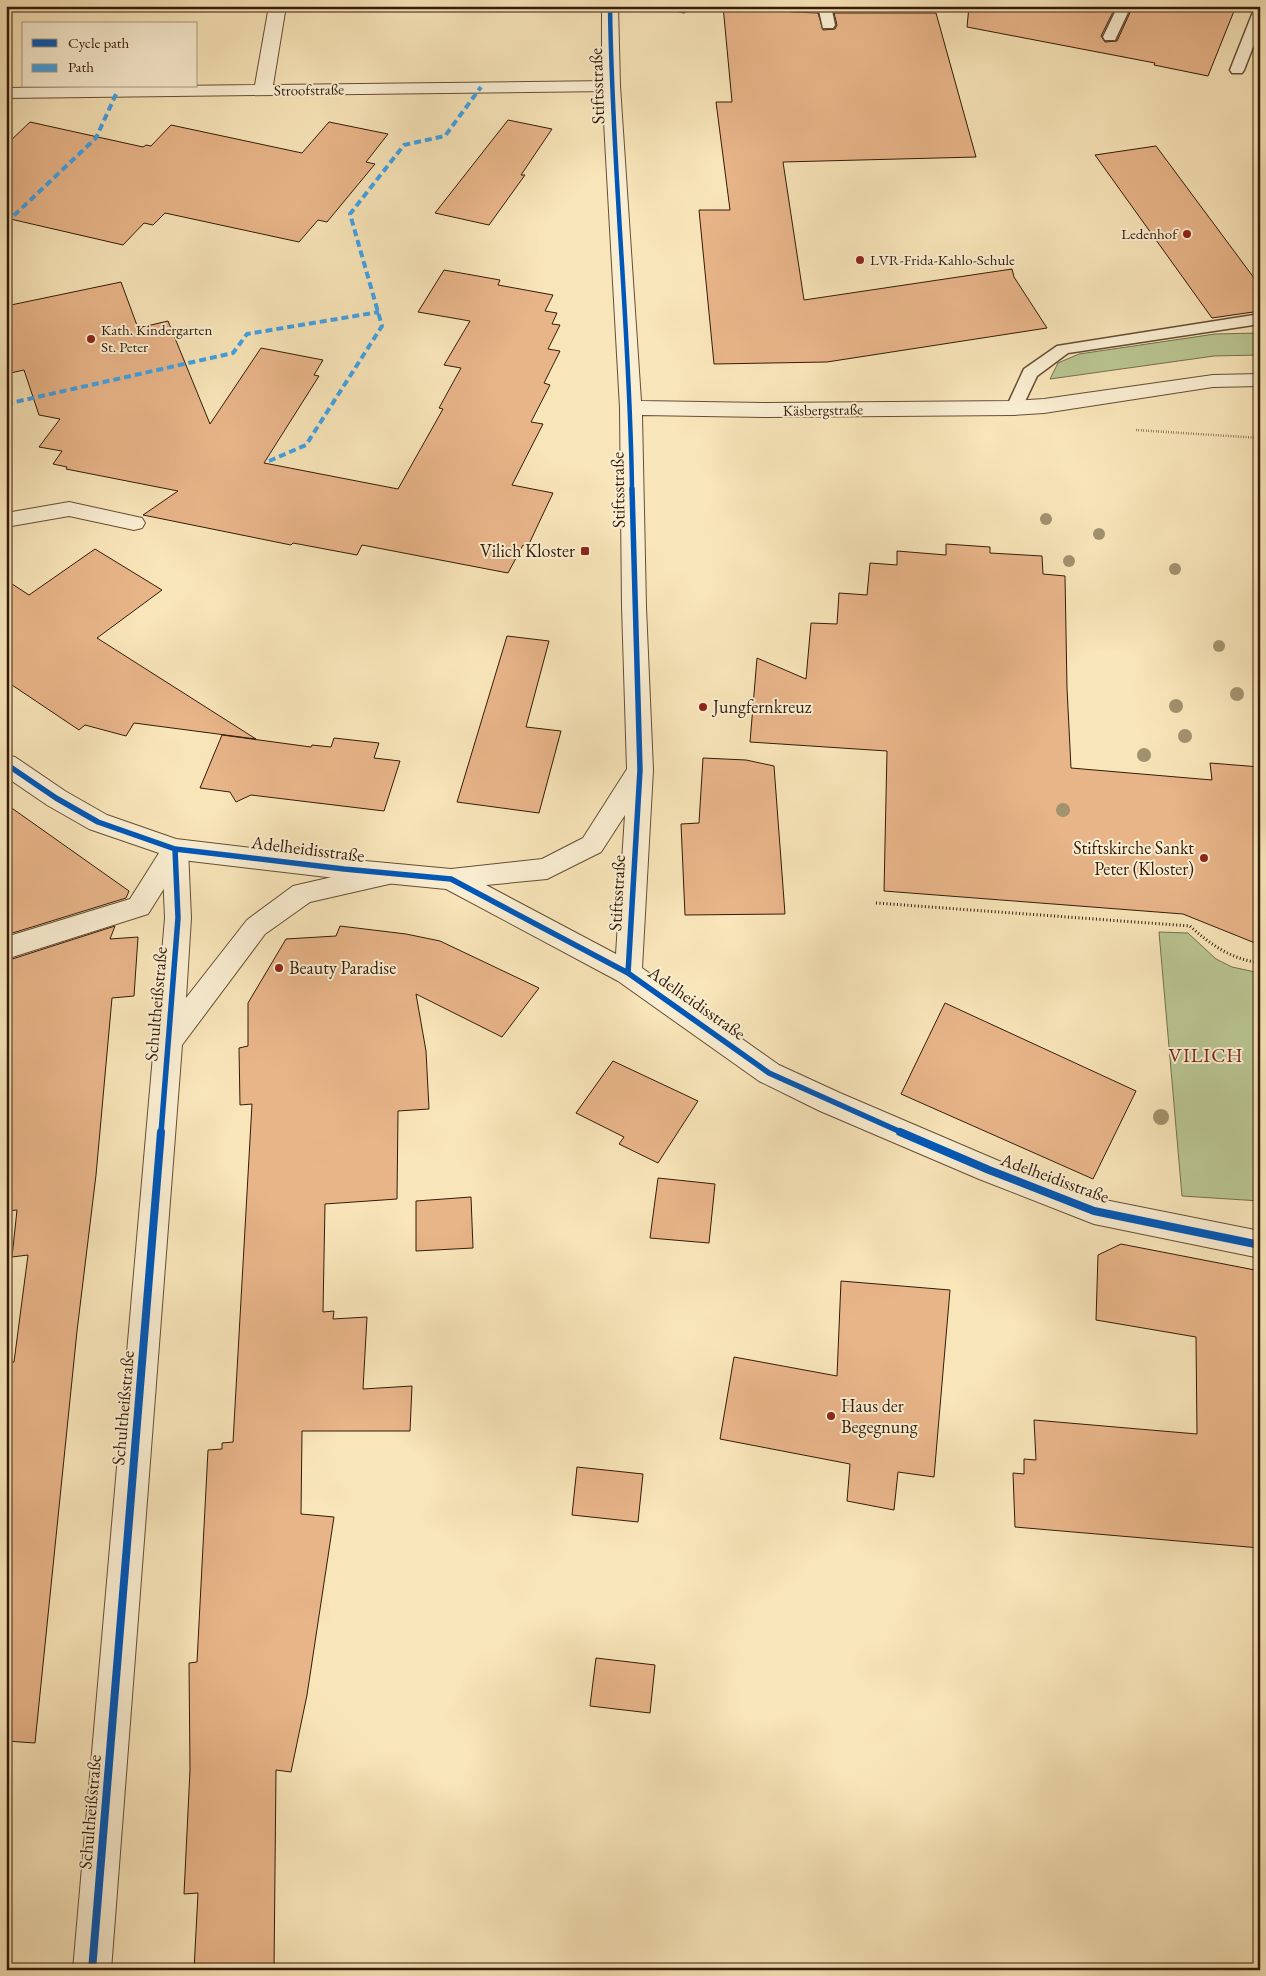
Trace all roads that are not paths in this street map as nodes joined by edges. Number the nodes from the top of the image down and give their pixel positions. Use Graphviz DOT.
graph roads {
  1 [pos="278,6"];
  2 [pos="610,6"];
  3 [pos="824,6"];
  4 [pos="1126,6"];
  5 [pos="1260,12"];
  6 [pos="828,25"];
  7 [pos="1110,37"];
  8 [pos="1236,70"];
  9 [pos="611,86"];
  10 [pos="263,90"];
  11 [pos="6,93"];
  12 [pos="1260,319"];
  13 [pos="1260,380"];
  14 [pos="631,408"];
  15 [pos="1014,408"];
  16 [pos="6,520"];
  17 [pos="134,522"];
  18 [pos="6,764"];
  19 [pos="640,770"];
  20 [pos="176,849"];
  21 [pos="389,874"];
  22 [pos="451,879"];
  23 [pos="6,948"];
  24 [pos="628,973"];
  25 [pos="168,1042"];
  26 [pos="1260,1245"];
  27 [pos="92,1970"];
  1 -- 10 [label="street"];
  2 -- 9 [label="street, Stiftsstraße"];
  3 -- 6 [label="lane"];
  4 -- 7 [label="lane"];
  5 -- 8 [label="lane"];
  9 -- 10 [label="street, Stroofstraße"];
  9 -- 14 [label="street, Stiftsstraße"];
  10 -- 11 [label="street, Stroofstraße"];
  12 -- 15 [label="lane"];
  13 -- 15 [label="street, Käsbergstraße"];
  14 -- 15 [label="street, Käsbergstraße"];
  14 -- 19 [label="street, Stiftsstraße"];
  16 -- 17 [label="street"];
  18 -- 20 [label="street, Adelheidisstraße"];
  19 -- 22 [label="street, Stiftsstraße"];
  19 -- 24 [label="street, Stiftsstraße"];
  20 -- 21 [label="street, Adelheidisstraße"];
  20 -- 23 [label="street"];
  20 -- 25 [label="street, Schultheißstraße"];
  21 -- 22 [label="street, Adelheidisstraße"];
  21 -- 25 [label="street, Schultheißstraße"];
  22 -- 24 [label="street, Adelheidisstraße"];
  24 -- 26 [label="street, Adelheidisstraße"];
  25 -- 27 [label="street, Schultheißstraße"];
}
